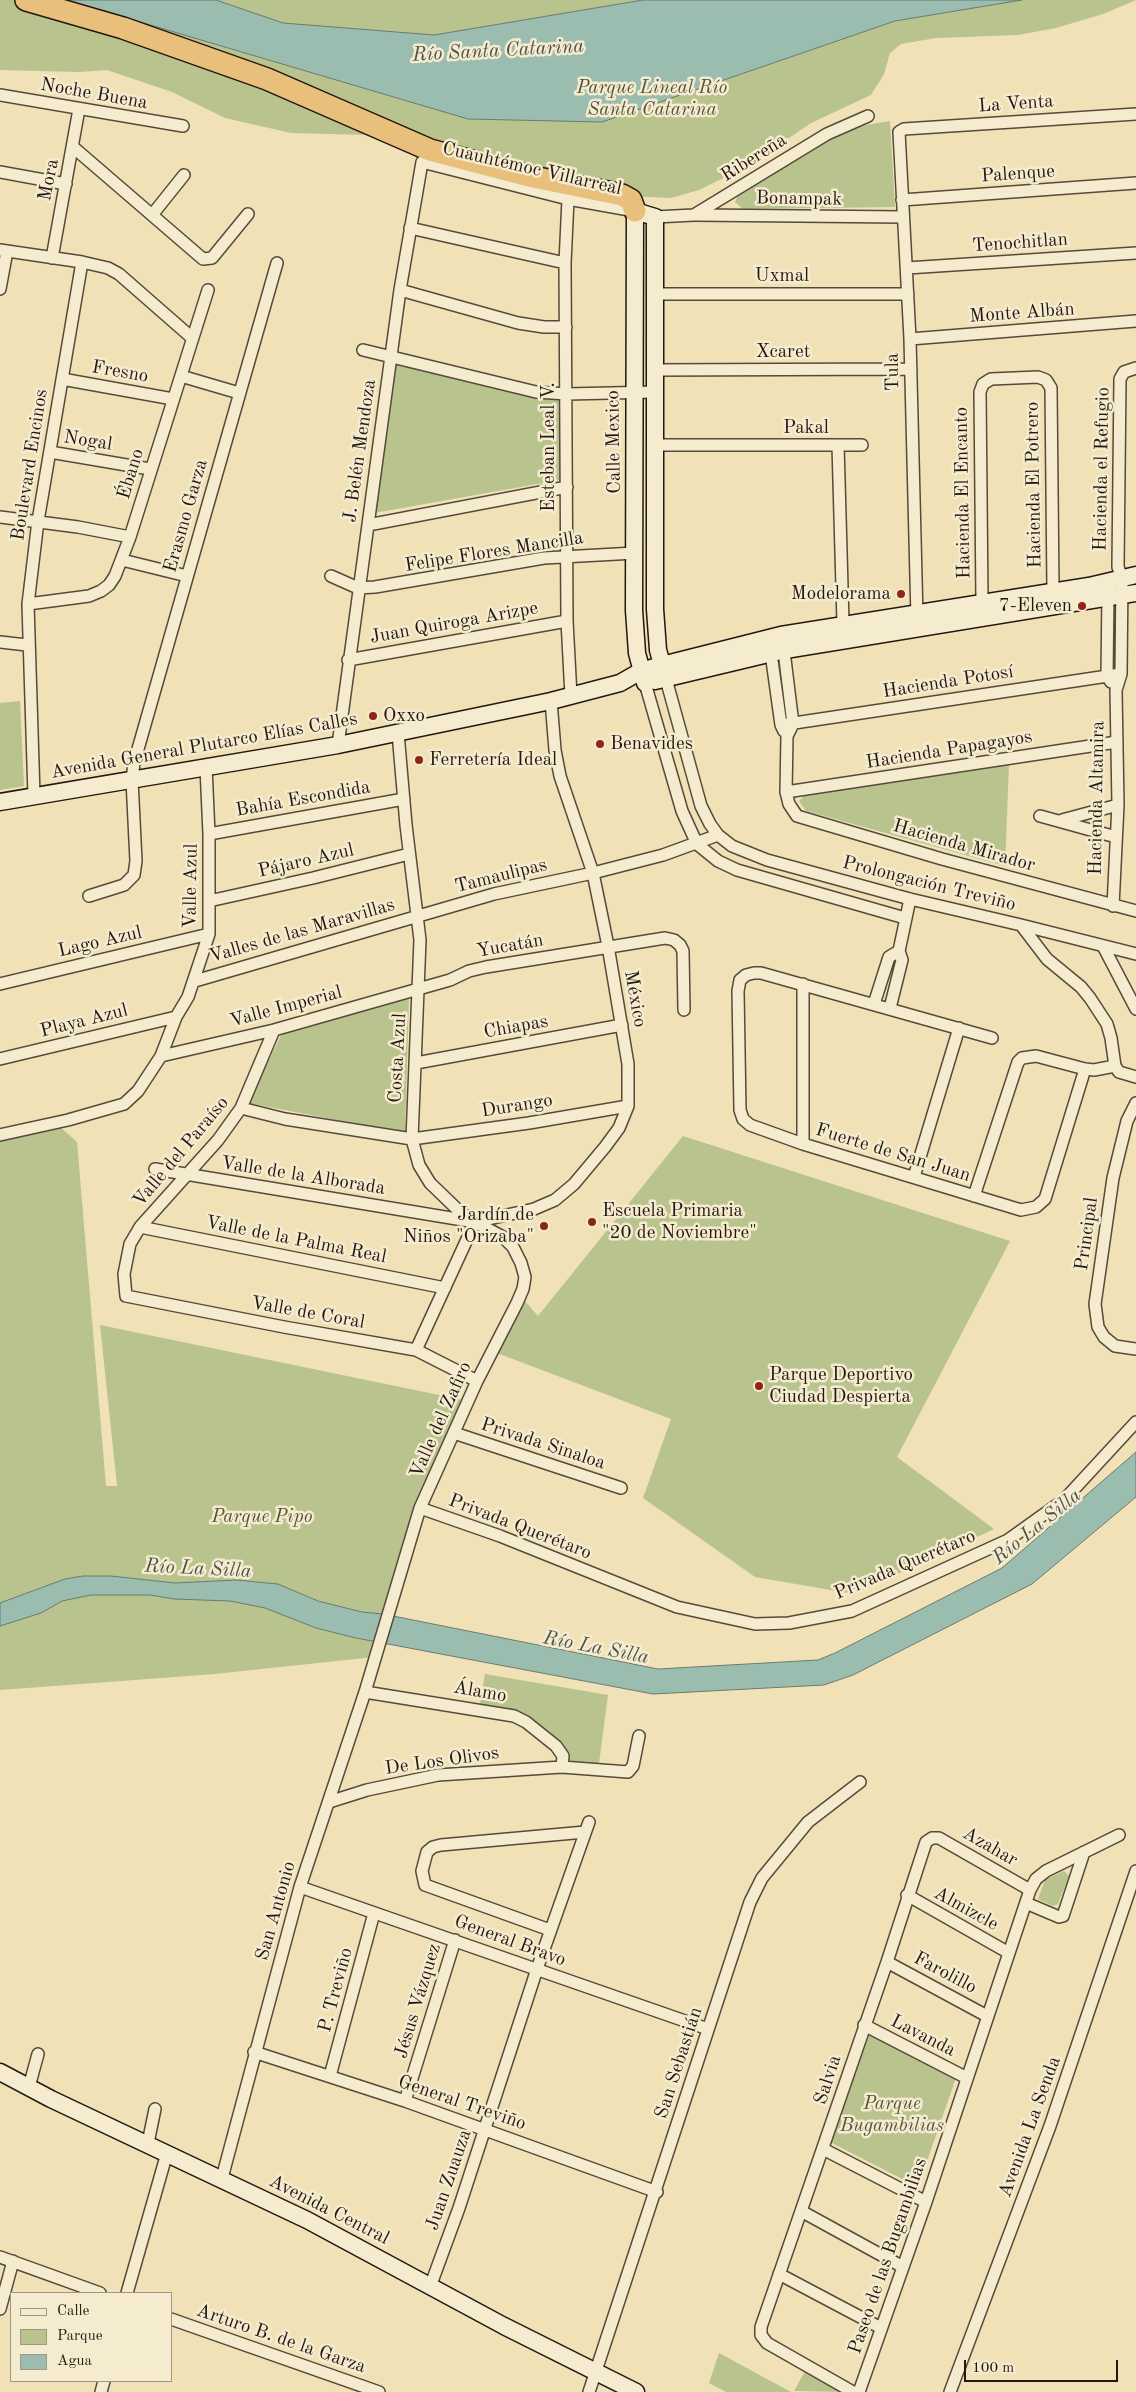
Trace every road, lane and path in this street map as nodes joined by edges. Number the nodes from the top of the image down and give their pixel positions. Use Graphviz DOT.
graph roads {
  1 [pos="26,0"];
  2 [pos="0,95"];
  3 [pos="79,109"];
  4 [pos="1136,114"];
  5 [pos="868,116"];
  6 [pos="182,126"];
  7 [pos="899,132"];
  8 [pos="73,148"];
  9 [pos="426,156"];
  10 [pos="0,172"];
  11 [pos="184,175"];
  12 [pos="1136,183"];
  13 [pos="66,184"];
  14 [pos="568,199"];
  15 [pos="902,200"];
  16 [pos="635,211"];
  17 [pos="248,214"];
  18 [pos="152,215"];
  19 [pos="694,216"];
  20 [pos="656,217"];
  21 [pos="903,217"];
  22 [pos="410,228"];
  23 [pos="4,250"];
  24 [pos="1136,253"];
  25 [pos="52,258"];
  26 [pos="82,262"];
  27 [pos="277,263"];
  28 [pos="565,263"];
  29 [pos="906,268"];
  30 [pos="0,289"];
  31 [pos="208,290"];
  32 [pos="400,290"];
  33 [pos="656,294"];
  34 [pos="908,294"];
  35 [pos="1136,322"];
  36 [pos="566,326"];
  37 [pos="191,337"];
  38 [pos="910,339"];
  39 [pos="363,350"];
  40 [pos="391,356"];
  41 [pos="1136,368"];
  42 [pos="910,369"];
  43 [pos="656,370"];
  44 [pos="181,376"];
  45 [pos="62,379"];
  46 [pos="983,384"];
  47 [pos="656,392"];
  48 [pos="239,393"];
  49 [pos="634,393"];
  50 [pos="567,394"];
  51 [pos="173,399"];
  52 [pos="655,445"];
  53 [pos="838,445"];
  54 [pos="862,445"];
  55 [pos="50,452"];
  56 [pos="150,469"];
  57 [pos="567,487"];
  58 [pos="0,517"];
  59 [pos="38,522"];
  60 [pos="368,525"];
  61 [pos="130,537"];
  62 [pos="635,553"];
  63 [pos="567,556"];
  64 [pos="122,560"];
  65 [pos="1121,575"];
  66 [pos="187,576"];
  67 [pos="331,576"];
  68 [pos="358,588"];
  69 [pos="1053,590"];
  70 [pos="1122,596"];
  71 [pos="982,602"];
  72 [pos="28,604"];
  73 [pos="917,612"];
  74 [pos="567,620"];
  75 [pos="843,623"];
  76 [pos="917,629"];
  77 [pos="0,642"];
  78 [pos="776,644"];
  79 [pos="27,645"];
  80 [pos="348,660"];
  81 [pos="664,672"];
  82 [pos="1121,674"];
  83 [pos="1107,676"];
  84 [pos="643,677"];
  85 [pos="1116,690"];
  86 [pos="571,696"];
  87 [pos="551,701"];
  88 [pos="793,724"];
  89 [pos="781,725"];
  90 [pos="398,733"];
  91 [pos="787,736"];
  92 [pos="1117,742"];
  93 [pos="338,745"];
  94 [pos="206,767"];
  95 [pos="132,780"];
  96 [pos="786,792"];
  97 [pos="34,796"];
  98 [pos="404,799"];
  99 [pos="0,802"];
  100 [pos="1118,805"];
  101 [pos="1040,816"];
  102 [pos="1059,821"];
  103 [pos="209,834"];
  104 [pos="718,835"];
  105 [pos="1116,837"];
  106 [pos="697,844"];
  107 [pos="410,854"];
  108 [pos="593,873"];
  109 [pos="89,896"];
  110 [pos="910,899"];
  111 [pos="209,901"];
  112 [pos="1112,906"];
  113 [pos="1136,911"];
  114 [pos="419,915"];
  115 [pos="905,918"];
  116 [pos="1021,925"];
  117 [pos="208,934"];
  118 [pos="608,946"];
  119 [pos="1103,946"];
  120 [pos="899,951"];
  121 [pos="1136,954"];
  122 [pos="195,981"];
  123 [pos="0,984"];
  124 [pos="802,984"];
  125 [pos="419,989"];
  126 [pos="874,1004"];
  127 [pos="890,1008"];
  128 [pos="1136,1009"];
  129 [pos="684,1010"];
  130 [pos="176,1017"];
  131 [pos="622,1024"];
  132 [pos="959,1028"];
  133 [pos="274,1030"];
  134 [pos="992,1038"];
  135 [pos="161,1056"];
  136 [pos="0,1059"];
  137 [pos="416,1063"];
  138 [pos="1115,1066"];
  139 [pos="1084,1069"];
  140 [pos="1136,1077"];
  141 [pos="1136,1103"];
  142 [pos="628,1106"];
  143 [pos="241,1108"];
  144 [pos="0,1135"];
  145 [pos="412,1139"];
  146 [pos="803,1144"];
  147 [pos="155,1169"];
  148 [pos="187,1174"];
  149 [pos="914,1177"];
  150 [pos="974,1196"];
  151 [pos="510,1214"];
  152 [pos="475,1222"];
  153 [pos="140,1227"];
  154 [pos="503,1237"];
  155 [pos="445,1288"];
  156 [pos="126,1296"];
  157 [pos="1136,1349"];
  158 [pos="416,1350"];
  159 [pos="476,1381"];
  160 [pos="1136,1422"];
  161 [pos="454,1433"];
  162 [pos="621,1488"];
  163 [pos="420,1508"];
  164 [pos="374,1657"];
  165 [pos="365,1692"];
  166 [pos="639,1736"];
  167 [pos="562,1767"];
  168 [pos="860,1782"];
  169 [pos="328,1802"];
  170 [pos="1119,1835"];
  171 [pos="932,1838"];
  172 [pos="1084,1852"];
  173 [pos="1136,1871"];
  174 [pos="300,1887"];
  175 [pos="1030,1890"];
  176 [pos="907,1895"];
  177 [pos="1026,1903"];
  178 [pos="374,1912"];
  179 [pos="550,1930"];
  180 [pos="455,1940"];
  181 [pos="1008,1952"];
  182 [pos="887,1962"];
  183 [pos="537,1969"];
  184 [pos="987,2016"];
  185 [pos="864,2025"];
  186 [pos="708,2029"];
  187 [pos="254,2052"];
  188 [pos="38,2054"];
  189 [pos="0,2075"];
  190 [pos="330,2076"];
  191 [pos="967,2078"];
  192 [pos="28,2087"];
  193 [pos="405,2102"];
  194 [pos="155,2109"];
  195 [pos="484,2130"];
  196 [pos="148,2144"];
  197 [pos="823,2150"];
  198 [pos="167,2152"];
  199 [pos="222,2178"];
  200 [pos="657,2192"];
  201 [pos="926,2202"];
  202 [pos="801,2211"];
  203 [pos="0,2256"];
  204 [pos="13,2261"];
  205 [pos="903,2267"];
  206 [pos="779,2274"];
  207 [pos="430,2287"];
  208 [pos="97,2292"];
  209 [pos="127,2292"];
  210 [pos="0,2309"];
  211 [pos="172,2319"];
  212 [pos="881,2328"];
  213 [pos="597,2371"];
  214 [pos="379,2392"];
  215 [pos="589,2392"];
  216 [pos="636,2392"];
  217 [pos="853,2392"];
  218 [pos="859,2392"];
  219 [pos="950,2392"];
  1 -- 9 [label="highway"];
  2 -- 3 [label="street, Noche Buena"];
  3 -- 6 [label="street, Noche Buena"];
  3 -- 8 [label="street, Mora"];
  4 -- 7 [label="street, La Venta"];
  5 -- 19 [label="street, Ribereña"];
  7 -- 15 [label="street, Tula"];
  8 -- 13 [label="street, Mora"];
  8 -- 18 [label="street"];
  9 -- 14 [label="street, Cuauhtémoc Villarreal"];
  9 -- 16 [label="highway"];
  9 -- 22 [label="street, J. Belén Mendoza"];
  10 -- 13 [label="street"];
  11 -- 18 [label="street"];
  12 -- 15 [label="street, Palenque"];
  13 -- 25 [label="street, Mora"];
  14 -- 16 [label="street, Cuauhtémoc Villarreal"];
  14 -- 28 [label="street, Esteban Leal V."];
  15 -- 21 [label="street, Tula"];
  16 -- 20 [label="street"];
  16 -- 49 [label="street, Calle Mexico"];
  17 -- 18 [label="street"];
  19 -- 20 [label="street"];
  19 -- 21 [label="street, Bonampak"];
  20 -- 33 [label="street"];
  21 -- 29 [label="street, Tula"];
  22 -- 28 [label="street"];
  22 -- 32 [label="street, J. Belén Mendoza"];
  23 -- 25 [label="street"];
  23 -- 30 [label="street"];
  24 -- 29 [label="street, Tenochitlan"];
  25 -- 26 [label="street"];
  26 -- 37 [label="street"];
  26 -- 45 [label="street, Boulevard Encinos"];
  27 -- 48 [label="street, Erasmo Garza"];
  28 -- 36 [label="street, Esteban Leal V."];
  29 -- 34 [label="street, Tula"];
  31 -- 37 [label="street, Ébano"];
  32 -- 36 [label="street"];
  32 -- 40 [label="street, J. Belén Mendoza"];
  33 -- 34 [label="street, Uxmal"];
  33 -- 43 [label="street"];
  34 -- 38 [label="street, Tula"];
  35 -- 38 [label="street, Monte Albán"];
  36 -- 50 [label="street, Esteban Leal V."];
  37 -- 44 [label="street, Ébano"];
  38 -- 42 [label="street, Tula"];
  39 -- 40 [label="street"];
  40 -- 50 [label="street"];
  40 -- 60 [label="street, J. Belén Mendoza"];
  41 -- 65 [label="street, Hacienda el Refugio"];
  42 -- 43 [label="street, Xcaret"];
  42 -- 73 [label="street, Tula"];
  43 -- 47 [label="street"];
  44 -- 48 [label="street"];
  44 -- 51 [label="street, Ébano"];
  45 -- 51 [label="street, Fresno"];
  45 -- 55 [label="street, Boulevard Encinos"];
  46 -- 69 [label="street, Hacienda El Potrero"];
  46 -- 71 [label="street, Hacienda El Encanto"];
  47 -- 49 [label="street"];
  47 -- 52 [label="street"];
  48 -- 66 [label="street, Erasmo Garza"];
  49 -- 50 [label="street"];
  49 -- 62 [label="street, Calle Mexico"];
  50 -- 57 [label="street, Esteban Leal V."];
  51 -- 56 [label="street, Ébano"];
  52 -- 53 [label="street, Pakal"];
  52 -- 81 [label="street"];
  53 -- 54 [label="street"];
  53 -- 75 [label="street, Pakal"];
  55 -- 56 [label="street, Nogal"];
  55 -- 59 [label="street, Boulevard Encinos"];
  56 -- 61 [label="street, Ébano"];
  57 -- 60 [label="street"];
  57 -- 63 [label="street, Esteban Leal V."];
  58 -- 59 [label="street"];
  59 -- 61 [label="street"];
  59 -- 72 [label="street, Boulevard Encinos"];
  60 -- 68 [label="street, J. Belén Mendoza"];
  61 -- 64 [label="street, Ébano"];
  62 -- 63 [label="street, Felipe Flores Mancilla"];
  62 -- 84 [label="street, Calle Mexico"];
  63 -- 68 [label="street, Felipe Flores Mancilla"];
  63 -- 74 [label="street, Esteban Leal V."];
  64 -- 66 [label="street"];
  64 -- 72 [label="street, Ébano"];
  65 -- 69 [label="street, Avenida General Plutarco Elías Calles"];
  65 -- 70 [label="street, Hacienda el Refugio"];
  66 -- 95 [label="street, Erasmo Garza"];
  67 -- 68 [label="street"];
  68 -- 80 [label="street, J. Belén Mendoza"];
  69 -- 71 [label="street, Avenida General Plutarco Elías Calles"];
  70 -- 76 [label="street, Avenida General Plutarco Elías Calles"];
  70 -- 82 [label="street, Hacienda Altamira"];
  70 -- 83 [label="street"];
  71 -- 73 [label="street, Avenida General Plutarco Elías Calles"];
  72 -- 79 [label="street, Boulevard Encinos"];
  73 -- 75 [label="street, Avenida General Plutarco Elías Calles"];
  73 -- 76 [label="street, Tula"];
  74 -- 80 [label="street, Juan Quiroga Arizpe"];
  74 -- 86 [label="street, Esteban Leal V."];
  75 -- 78 [label="street, Avenida General Plutarco Elías Calles"];
  76 -- 78 [label="street, Avenida General Plutarco Elías Calles"];
  77 -- 79 [label="street"];
  78 -- 81 [label="street, Avenida General Plutarco Elías Calles"];
  78 -- 88 [label="street"];
  78 -- 89 [label="street"];
  79 -- 97 [label="street, Boulevard Encinos"];
  80 -- 93 [label="street, J. Belén Mendoza"];
  81 -- 84 [label="street, Avenida General Plutarco Elías Calles"];
  81 -- 104 [label="street, Prolongación Treviño"];
  82 -- 83 [label="street, Hacienda Potosí"];
  82 -- 85 [label="street, Hacienda Altamira"];
  83 -- 85 [label="street"];
  83 -- 88 [label="street, Hacienda Potosí"];
  84 -- 86 [label="street, Avenida General Plutarco Elías Calles"];
  84 -- 106 [label="street, Prolongación Treviño"];
  85 -- 92 [label="street, Hacienda Altamira"];
  86 -- 87 [label="street, Avenida General Plutarco Elías Calles"];
  87 -- 90 [label="street, Avenida General Plutarco Elías Calles"];
  87 -- 108 [label="street, México"];
  88 -- 89 [label="street, Hacienda Potosí"];
  88 -- 91 [label="street"];
  89 -- 91 [label="street"];
  90 -- 93 [label="street, Avenida General Plutarco Elías Calles"];
  90 -- 98 [label="street, Costa Azul"];
  91 -- 96 [label="street"];
  92 -- 96 [label="street, Hacienda Papagayos"];
  92 -- 100 [label="street, Hacienda Altamira"];
  93 -- 94 [label="street, Avenida General Plutarco Elías Calles"];
  94 -- 95 [label="street, Avenida General Plutarco Elías Calles"];
  94 -- 103 [label="street, Valle Azul"];
  95 -- 97 [label="street, Avenida General Plutarco Elías Calles"];
  95 -- 109 [label="street, Erasmo Garza"];
  96 -- 112 [label="street, Hacienda Mirador"];
  97 -- 99 [label="street, Avenida General Plutarco Elías Calles"];
  98 -- 103 [label="street, Bahía Escondida"];
  98 -- 107 [label="street, Costa Azul"];
  100 -- 102 [label="street"];
  100 -- 105 [label="street, Hacienda Altamira"];
  101 -- 102 [label="street"];
  102 -- 105 [label="street"];
  103 -- 111 [label="street, Valle Azul"];
  104 -- 106 [label="street"];
  104 -- 110 [label="street, Prolongación Treviño"];
  105 -- 112 [label="street, Hacienda Altamira"];
  106 -- 108 [label="street"];
  106 -- 115 [label="street, Prolongación Treviño"];
  107 -- 111 [label="street, Pájaro Azul"];
  107 -- 114 [label="street, Costa Azul"];
  108 -- 114 [label="street, Tamaulipas"];
  108 -- 118 [label="street, México"];
  110 -- 115 [label="street"];
  110 -- 116 [label="street, Prolongación Treviño"];
  111 -- 117 [label="street, Valle Azul"];
  112 -- 113 [label="street, Hacienda Mirador"];
  114 -- 122 [label="street, Valles de las Maravillas"];
  114 -- 125 [label="street, Costa Azul"];
  115 -- 120 [label="street"];
  116 -- 119 [label="street, Prolongación Treviño"];
  116 -- 138 [label="street"];
  117 -- 122 [label="street, Valle Azul"];
  117 -- 123 [label="street, Lago Azul"];
  118 -- 125 [label="street, Yucatán"];
  118 -- 129 [label="street, Yucatán"];
  118 -- 131 [label="street, México"];
  119 -- 121 [label="street, Prolongación Treviño"];
  119 -- 128 [label="street"];
  120 -- 126 [label="street"];
  120 -- 127 [label="street"];
  122 -- 130 [label="street, Valle Azul"];
  124 -- 126 [label="street"];
  124 -- 146 [label="street"];
  124 -- 146 [label="street, Fuerte de San Juan"];
  125 -- 133 [label="street, Valle Imperial"];
  125 -- 137 [label="street, Costa Azul"];
  126 -- 127 [label="street"];
  127 -- 132 [label="street"];
  130 -- 135 [label="street, Valle Azul"];
  130 -- 136 [label="street, Playa Azul"];
  131 -- 137 [label="street, Chiapas"];
  131 -- 142 [label="street, México"];
  132 -- 134 [label="street"];
  132 -- 149 [label="street"];
  133 -- 135 [label="street, Valle Imperial"];
  133 -- 143 [label="street, Valle del Paraíso"];
  135 -- 144 [label="street, Valle Azul"];
  137 -- 145 [label="street, Costa Azul"];
  138 -- 139 [label="street"];
  138 -- 140 [label="street"];
  139 -- 150 [label="street"];
  139 -- 150 [label="street, Fuerte de San Juan"];
  141 -- 157 [label="street, Principal"];
  142 -- 145 [label="street, Durango"];
  142 -- 151 [label="street, México"];
  143 -- 145 [label="street, Durango"];
  143 -- 148 [label="street, Valle del Paraíso"];
  145 -- 152 [label="street, Costa Azul"];
  146 -- 149 [label="street, Fuerte de San Juan"];
  147 -- 148 [label="street, Valle de la Alborada"];
  148 -- 152 [label="street, Valle de la Alborada"];
  148 -- 153 [label="street, Valle del Paraíso"];
  149 -- 150 [label="street, Fuerte de San Juan"];
  151 -- 152 [label="street, México"];
  151 -- 154 [label="street"];
  152 -- 154 [label="street, Valle del Zafiro"];
  152 -- 155 [label="street"];
  153 -- 155 [label="street, Valle de la Palma Real"];
  153 -- 156 [label="street, Valle del Paraíso"];
  154 -- 159 [label="street, Valle del Zafiro"];
  155 -- 158 [label="street"];
  156 -- 158 [label="street, Valle de Coral"];
  158 -- 159 [label="street, Valle de Coral"];
  159 -- 161 [label="street, Valle del Zafiro"];
  160 -- 163 [label="street, Privada Querétaro"];
  161 -- 162 [label="street, Privada Sinaloa"];
  161 -- 163 [label="street, Valle del Zafiro"];
  163 -- 164 [label="street, Valle del Zafiro"];
  164 -- 165 [label="street, San Antonio"];
  165 -- 167 [label="street, Álamo"];
  165 -- 169 [label="street, San Antonio"];
  166 -- 167 [label="street, De Los Olivos"];
  167 -- 169 [label="street, De Los Olivos"];
  168 -- 186 [label="street, San Sebastián"];
  169 -- 174 [label="street, San Antonio"];
  170 -- 172 [label="street, Paseo de las Bugambilias"];
  171 -- 175 [label="street, Azahar"];
  171 -- 176 [label="street, Salvia"];
  172 -- 175 [label="street, Paseo de las Bugambilias"];
  172 -- 177 [label="street"];
  173 -- 219 [label="street, Avenida La Senda"];
  174 -- 178 [label="street, General Bravo"];
  174 -- 187 [label="street, San Antonio"];
  175 -- 177 [label="street, Paseo de las Bugambilias"];
  176 -- 181 [label="street, Almizcle"];
  176 -- 182 [label="street, Salvia"];
  177 -- 181 [label="street, Paseo de las Bugambilias"];
  178 -- 180 [label="street, General Bravo"];
  178 -- 190 [label="street, P. Treviño"];
  179 -- 179 [label="street, Juan Zuauza"];
  179 -- 183 [label="street, Juan Zuauza"];
  180 -- 183 [label="street, General Bravo"];
  180 -- 193 [label="street, Jésus Vázquez"];
  181 -- 184 [label="street, Paseo de las Bugambilias"];
  182 -- 184 [label="street, Farolillo"];
  182 -- 185 [label="street, Salvia"];
  183 -- 186 [label="street, General Bravo"];
  183 -- 195 [label="street, Juan Zuauza"];
  184 -- 191 [label="street, Paseo de las Bugambilias"];
  185 -- 191 [label="street, Lavanda"];
  185 -- 197 [label="street, Salvia"];
  186 -- 200 [label="street, San Sebastián"];
  187 -- 190 [label="street, General Treviño"];
  187 -- 199 [label="street, San Antonio"];
  188 -- 192 [label="street"];
  189 -- 192 [label="street, Avenida Central"];
  190 -- 193 [label="street, General Treviño"];
  191 -- 201 [label="street, Paseo de las Bugambilias"];
  192 -- 196 [label="street, Avenida Central"];
  193 -- 195 [label="street, General Treviño"];
  194 -- 196 [label="street"];
  195 -- 200 [label="street, General Treviño"];
  195 -- 207 [label="street, Juan Zuauza"];
  196 -- 198 [label="street, Avenida Central"];
  197 -- 201 [label="street"];
  197 -- 202 [label="street, Salvia"];
  198 -- 199 [label="street, Avenida Central"];
  198 -- 209 [label="street"];
  199 -- 207 [label="street, Avenida Central"];
  200 -- 213 [label="street, San Sebastián"];
  201 -- 205 [label="street, Paseo de las Bugambilias"];
  202 -- 205 [label="street"];
  202 -- 206 [label="street, Salvia"];
  203 -- 204 [label="street"];
  204 -- 208 [label="street"];
  204 -- 210 [label="street"];
  205 -- 212 [label="street, Paseo de las Bugambilias"];
  206 -- 212 [label="street"];
  206 -- 217 [label="street, Salvia"];
  207 -- 213 [label="street, Avenida Central"];
  211 -- 214 [label="street, Arturo B. de la Garza"];
  212 -- 218 [label="street, Paseo de las Bugambilias"];
  213 -- 215 [label="street, San Sebastián"];
  213 -- 216 [label="street, Avenida Central"];
}
